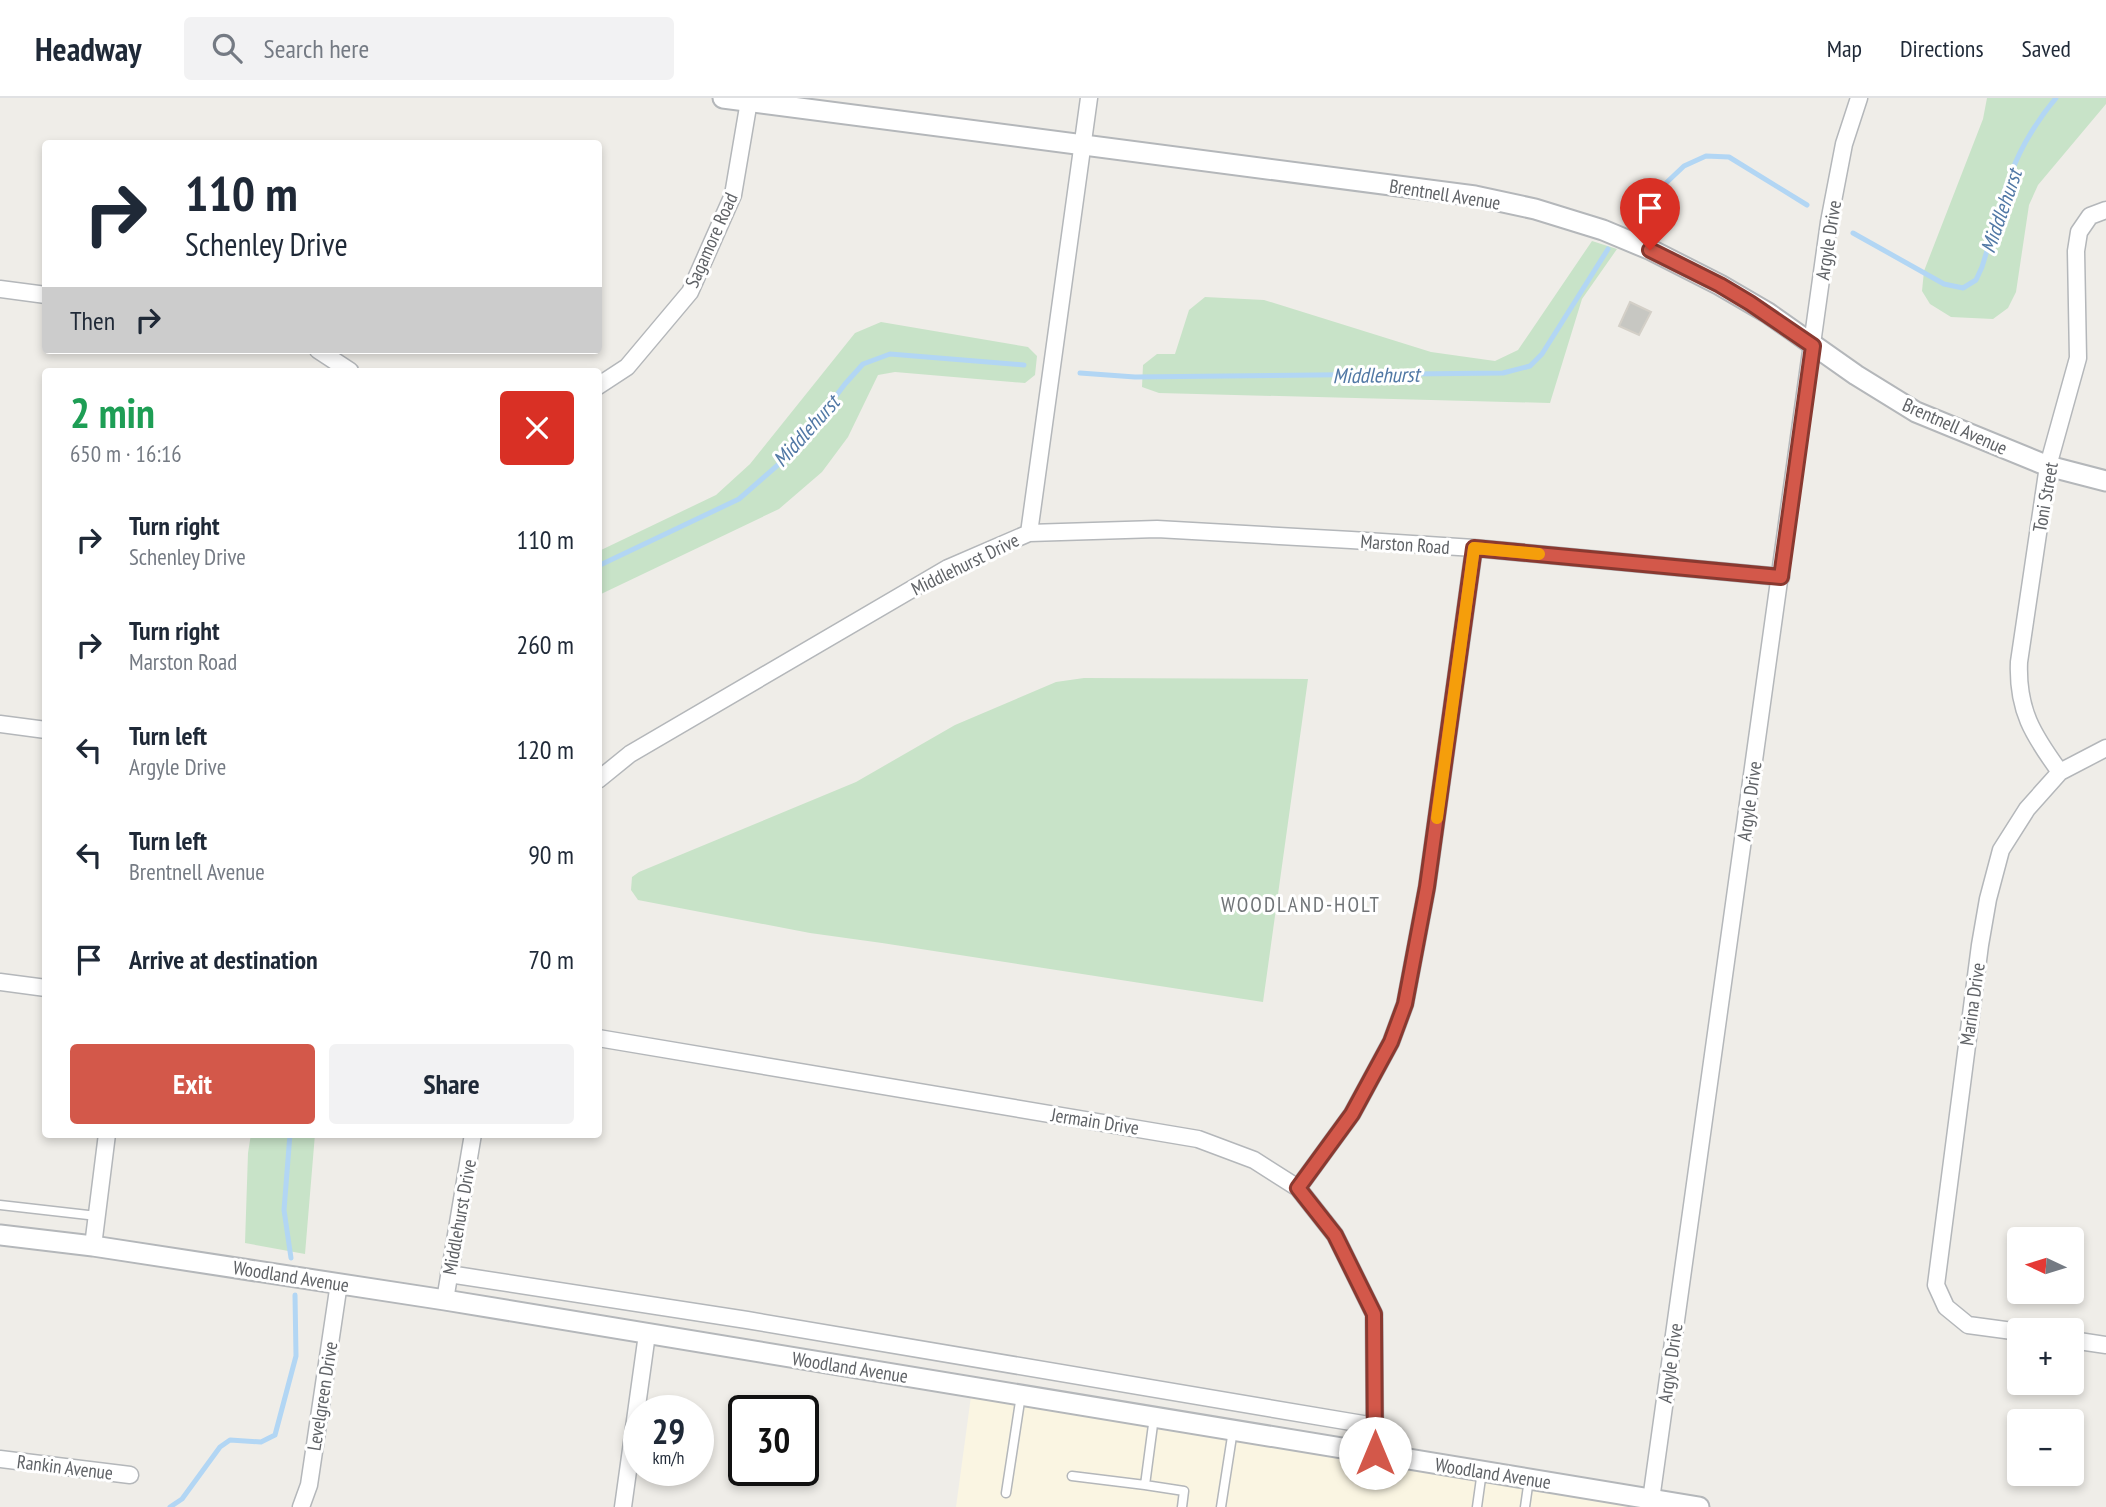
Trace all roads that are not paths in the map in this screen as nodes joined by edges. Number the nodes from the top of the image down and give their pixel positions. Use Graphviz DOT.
graph roads {
  1 [pos="723,98"];
  2 [pos="1089,98"];
  3 [pos="1859,98"];
  4 [pos="749,101"];
  5 [pos="1083,144"];
  6 [pos="2106,210"];
  7 [pos="0,289"];
  8 [pos="42,294"];
  9 [pos="1813,346"];
  10 [pos="324,354"];
  11 [pos="345,368"];
  12 [pos="602,383"];
  13 [pos="2048,466"];
  14 [pos="2106,481"];
  15 [pos="1029,533"];
  16 [pos="1474,548"];
  17 [pos="1781,577"];
  18 [pos="0,724"];
  19 [pos="42,729"];
  20 [pos="2106,748"];
  21 [pos="2060,772"];
  22 [pos="602,777"];
  23 [pos="0,982"];
  24 [pos="42,987"];
  25 [pos="602,1039"];
  26 [pos="107,1138"];
  27 [pos="472,1138"];
  28 [pos="1298,1188"];
  29 [pos="0,1205"];
  30 [pos="97,1216"];
  31 [pos="0,1235"];
  32 [pos="93,1246"];
  33 [pos="449,1274"];
  34 [pos="339,1283"];
  35 [pos="445,1300"];
  36 [pos="2007,1330"];
  37 [pos="648,1334"];
  38 [pos="2084,1342"];
  39 [pos="2106,1345"];
  40 [pos="1021,1395"];
  41 [pos="1154,1417"];
  42 [pos="1375,1426"];
  43 [pos="1233,1430"];
  44 [pos="1375,1453"];
  45 [pos="0,1459"];
  46 [pos="1482,1471"];
  47 [pos="130,1475"];
  48 [pos="1073,1476"];
  49 [pos="1529,1479"];
  50 [pos="1145,1485"];
  51 [pos="1006,1493"];
  52 [pos="1650,1503"];
  53 [pos="301,1507"];
  54 [pos="623,1507"];
  55 [pos="1182,1507"];
  56 [pos="1221,1507"];
  57 [pos="1477,1507"];
  58 [pos="1525,1507"];
  59 [pos="1699,1507"];
  1 -- 4 [label="street, Brentnell Avenue"];
  2 -- 5 [label="street, Middlehurst Drive"];
  3 -- 9 [label="street, Argyle Drive"];
  4 -- 5 [label="street, Brentnell Avenue"];
  4 -- 12 [label="street, Sagamore Road"];
  5 -- 9 [label="street, Brentnell Avenue"];
  5 -- 15 [label="street, Middlehurst Drive"];
  6 -- 13 [label="street, Toni Street"];
  7 -- 8 [label="street"];
  9 -- 13 [label="street, Brentnell Avenue"];
  9 -- 17 [label="street, Argyle Drive"];
  10 -- 11 [label="street"];
  13 -- 14 [label="street, Brentnell Avenue"];
  13 -- 21 [label="street, Toni Street"];
  15 -- 16 [label="street, Marston Road"];
  15 -- 22 [label="street, Middlehurst Drive"];
  16 -- 17 [label="street, Marston Road"];
  16 -- 28 [label="street"];
  17 -- 52 [label="street, Argyle Drive"];
  18 -- 19 [label="street"];
  20 -- 21 [label="street, Marina Drive"];
  21 -- 36 [label="street, Marina Drive"];
  23 -- 24 [label="street"];
  25 -- 28 [label="street, Jermain Drive"];
  26 -- 30 [label="street"];
  27 -- 33 [label="street, Middlehurst Drive"];
  28 -- 42 [label="street, Jermain Drive"];
  29 -- 30 [label="lane"];
  30 -- 32 [label="street"];
  31 -- 32 [label="street, Woodland Avenue"];
  32 -- 34 [label="street, Woodland Avenue"];
  33 -- 35 [label="street, Middlehurst Drive"];
  33 -- 42 [label="street"];
  34 -- 35 [label="street, Woodland Avenue"];
  34 -- 53 [label="street, Levelgreen Drive"];
  35 -- 37 [label="street, Woodland Avenue"];
  37 -- 40 [label="street, Woodland Avenue"];
  37 -- 54 [label="street"];
  38 -- 39 [label="street"];
  40 -- 41 [label="street, Woodland Avenue"];
  40 -- 51 [label="lane"];
  41 -- 43 [label="street, Woodland Avenue"];
  41 -- 50 [label="lane"];
  42 -- 44 [label="street, Jermain Drive"];
  43 -- 44 [label="street, Woodland Avenue"];
  43 -- 56 [label="lane"];
  44 -- 46 [label="street, Woodland Avenue"];
  45 -- 47 [label="street, Rankin Avenue"];
  46 -- 49 [label="street, Woodland Avenue"];
  46 -- 57 [label="lane"];
  48 -- 50 [label="lane"];
  49 -- 52 [label="street, Woodland Avenue"];
  49 -- 58 [label="lane"];
  50 -- 55 [label="lane"];
  52 -- 59 [label="street, Woodland Avenue"];
}
